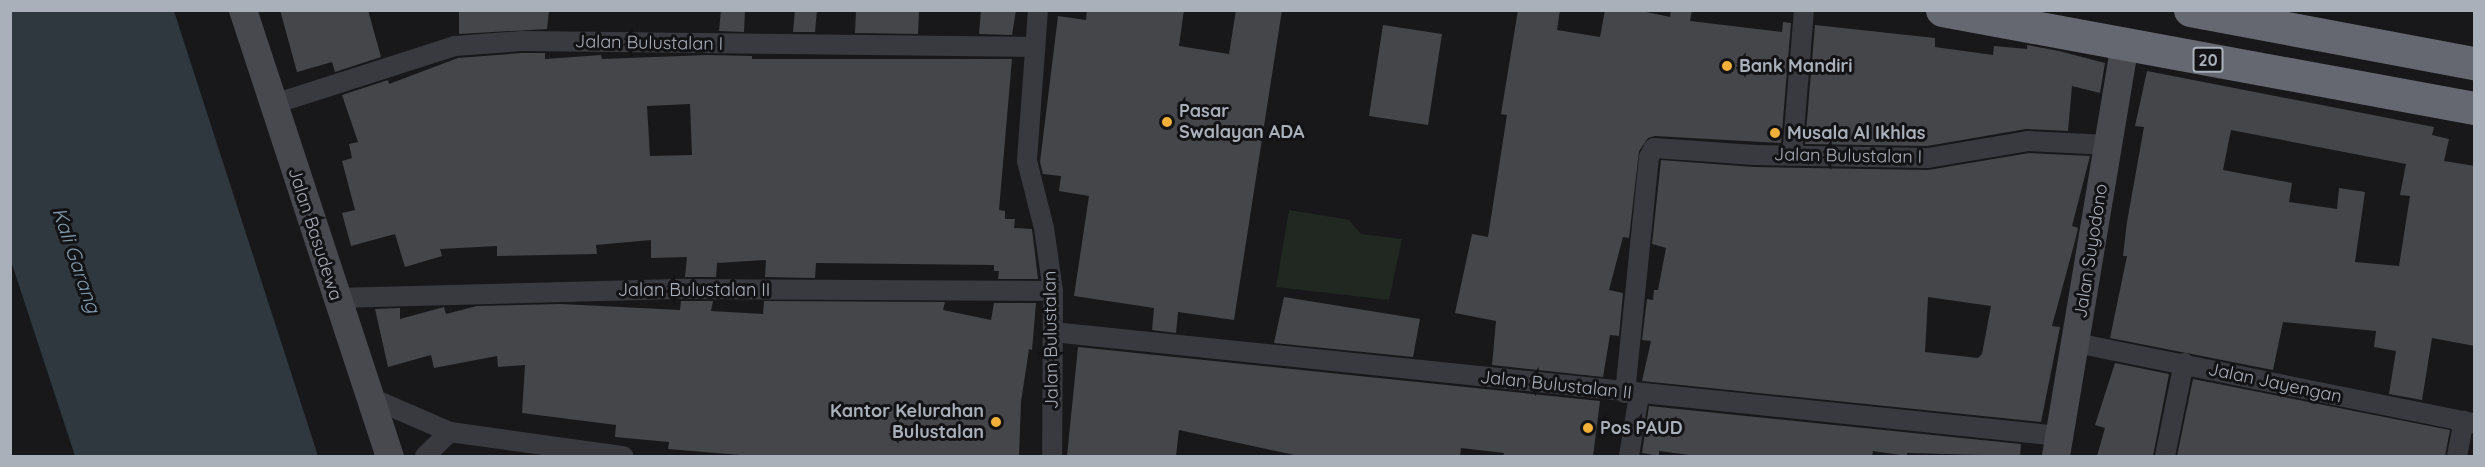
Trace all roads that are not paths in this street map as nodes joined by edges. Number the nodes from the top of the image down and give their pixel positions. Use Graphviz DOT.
graph roads {
  1 [pos="243,10"];
  2 [pos="1038,10"];
  3 [pos="1804,10"];
  4 [pos="1942,10"];
  5 [pos="2190,10"];
  6 [pos="2237,15"];
  7 [pos="2125,45"];
  8 [pos="1033,47"];
  9 [pos="2475,63"];
  10 [pos="274,104"];
  11 [pos="2475,108"];
  12 [pos="2109,146"];
  13 [pos="1792,156"];
  14 [pos="1053,291"];
  15 [pos="335,298"];
  16 [pos="1053,332"];
  17 [pos="2076,343"];
  18 [pos="2184,363"];
  19 [pos="1632,394"];
  20 [pos="369,397"];
  21 [pos="2469,422"];
  22 [pos="450,432"];
  23 [pos="2058,446"];
  24 [pos="390,456"];
  25 [pos="425,456"];
  26 [pos="624,456"];
  27 [pos="1052,456"];
  28 [pos="1629,456"];
  29 [pos="2165,456"];
  30 [pos="2457,456"];
  1 -- 10 [label="street, Jalan Basudewa"];
  2 -- 8 [label="street, Jalan Bulustalan"];
  3 -- 13 [label="street"];
  4 -- 7 [label="highway, 20"];
  5 -- 6 [label="highway"];
  6 -- 9 [label="highway"];
  7 -- 11 [label="highway, 20"];
  7 -- 12 [label="street, Jalan Suyodono"];
  8 -- 10 [label="street, Jalan Bulustalan I"];
  8 -- 14 [label="street, Jalan Bulustalan"];
  10 -- 15 [label="street, Jalan Basudewa"];
  12 -- 13 [label="street, Jalan Bulustalan I"];
  12 -- 17 [label="street, Jalan Suyodono"];
  13 -- 19 [label="street, Jalan Bulustalan I"];
  14 -- 15 [label="street, Jalan Bulustalan II"];
  14 -- 16 [label="street, Jalan Bulustalan"];
  15 -- 20 [label="street, Jalan Basudewa"];
  16 -- 19 [label="street, Jalan Bulustalan II"];
  16 -- 27 [label="street, Jalan Bulustalan"];
  17 -- 18 [label="street, Jalan Jayengan"];
  17 -- 23 [label="street, Jalan Suyodono"];
  18 -- 21 [label="street, Jalan Jayengan"];
  18 -- 29 [label="street"];
  19 -- 23 [label="street, Jalan Bulustalan II"];
  19 -- 28 [label="street"];
  20 -- 22 [label="street"];
  20 -- 24 [label="street, Jalan Basudewa"];
  21 -- 30 [label="street"];
  22 -- 25 [label="street"];
  22 -- 26 [label="street"];
}
